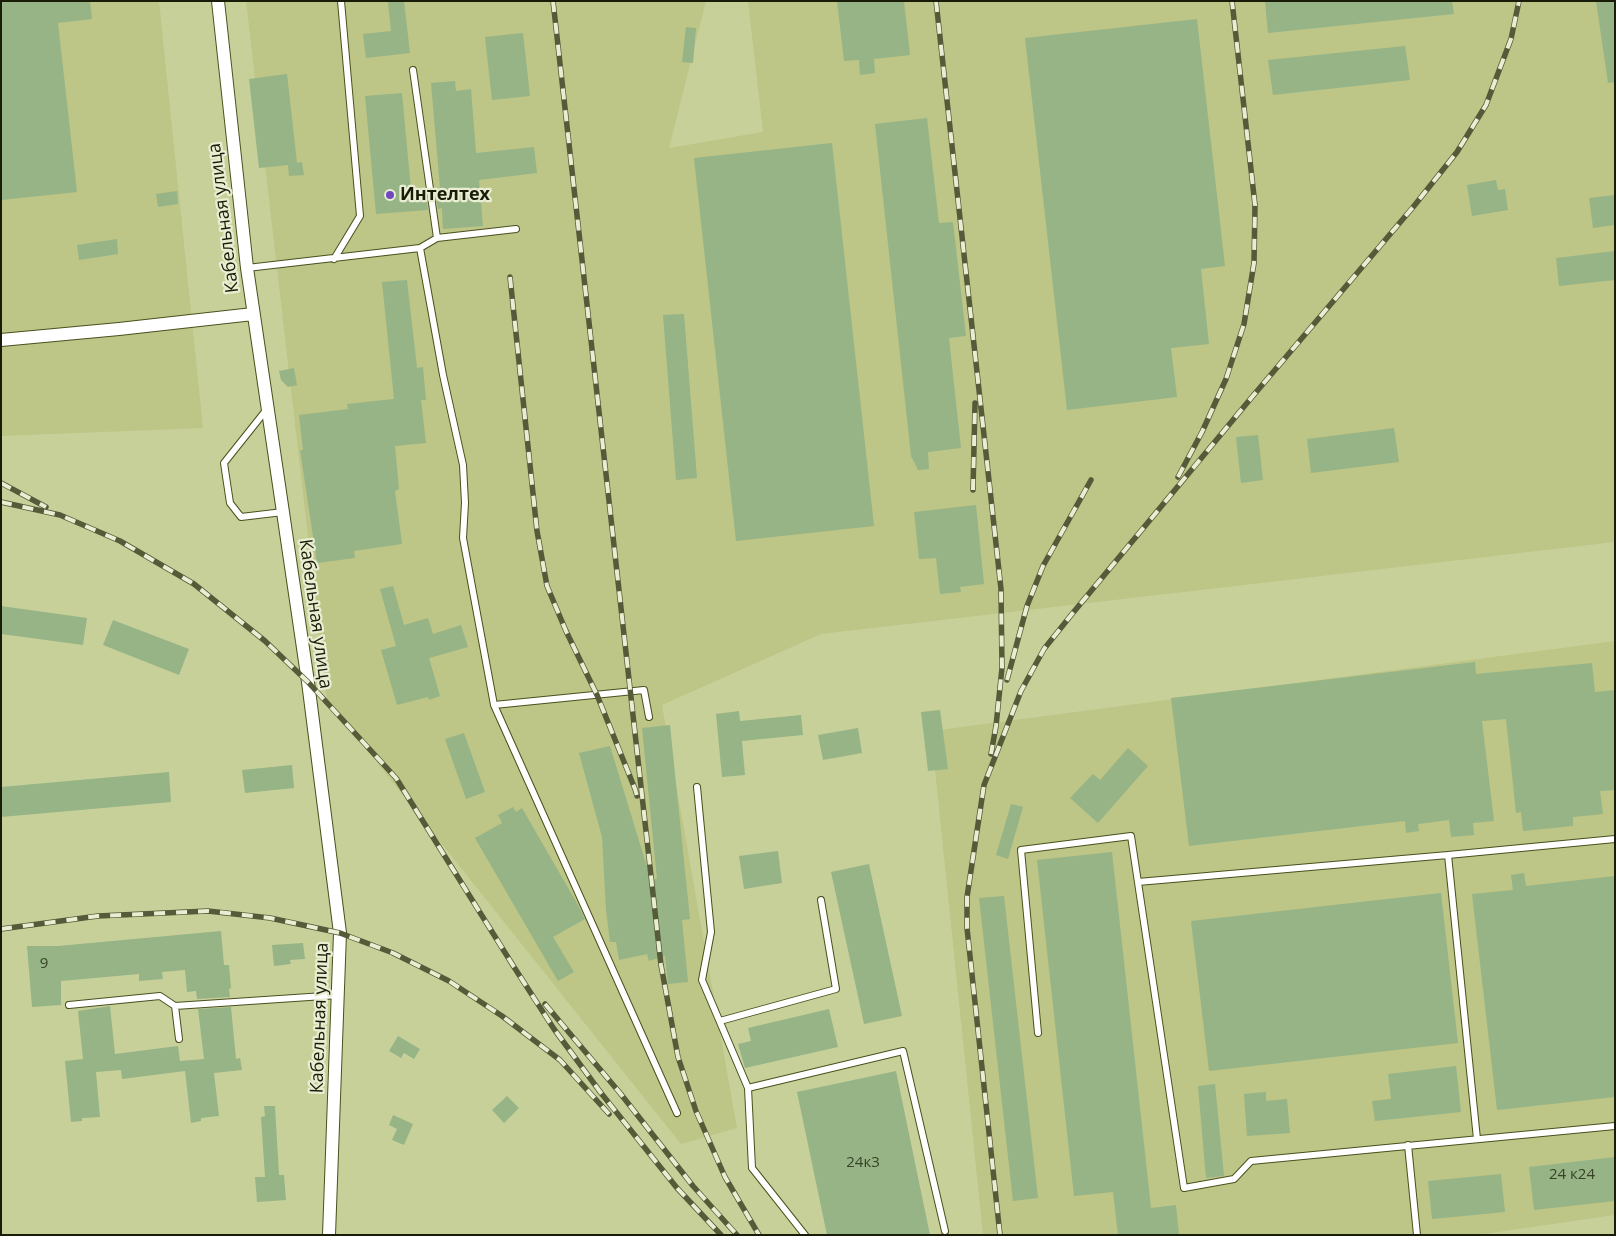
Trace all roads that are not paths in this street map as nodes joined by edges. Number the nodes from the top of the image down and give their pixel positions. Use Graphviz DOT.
graph roads {
  1 [pos="218,1"];
  2 [pos="341,1"];
  3 [pos="413,70"];
  4 [pos="516,230"];
  5 [pos="437,238"];
  6 [pos="420,248"];
  7 [pos="334,259"];
  8 [pos="247,268"];
  9 [pos="254,314"];
  10 [pos="1,340"];
  11 [pos="268,407"];
  12 [pos="283,512"];
  13 [pos="494,705"];
  14 [pos="649,717"];
  15 [pos="697,787"];
  16 [pos="1615,839"];
  17 [pos="1448,854"];
  18 [pos="1138,882"];
  19 [pos="821,900"];
  20 [pos="339,995"];
  21 [pos="69,1005"];
  22 [pos="175,1006"];
  23 [pos="720,1020"];
  24 [pos="1038,1033"];
  25 [pos="178,1039"];
  26 [pos="748,1088"];
  27 [pos="676,1113"];
  28 [pos="1615,1126"];
  29 [pos="1477,1138"];
  30 [pos="1408,1145"];
  31 [pos="945,1231"];
  32 [pos="329,1235"];
  33 [pos="805,1235"];
  34 [pos="1417,1235"];
  1 -- 8 [label="street, Кабельная улица"];
  2 -- 7 [label="lane"];
  3 -- 5 [label="lane"];
  4 -- 5 [label="lane"];
  5 -- 6 [label="lane"];
  6 -- 7 [label="lane"];
  6 -- 13 [label="lane"];
  7 -- 8 [label="lane"];
  8 -- 9 [label="street, Кабельная улица"];
  9 -- 10 [label="street"];
  9 -- 11 [label="street, Кабельная улица"];
  11 -- 12 [label="street, Кабельная улица"];
  11 -- 12 [label="lane"];
  12 -- 20 [label="street, Кабельная улица"];
  13 -- 14 [label="lane"];
  13 -- 27 [label="lane"];
  15 -- 23 [label="lane"];
  16 -- 17 [label="lane"];
  17 -- 18 [label="lane"];
  17 -- 29 [label="lane"];
  18 -- 24 [label="lane"];
  18 -- 30 [label="lane"];
  19 -- 23 [label="lane"];
  20 -- 22 [label="lane"];
  20 -- 32 [label="street, Кабельная улица"];
  21 -- 22 [label="lane"];
  22 -- 25 [label="lane"];
  23 -- 26 [label="lane"];
  26 -- 31 [label="lane"];
  26 -- 33 [label="lane"];
  28 -- 29 [label="lane"];
  29 -- 30 [label="lane"];
  30 -- 34 [label="lane"];
}
